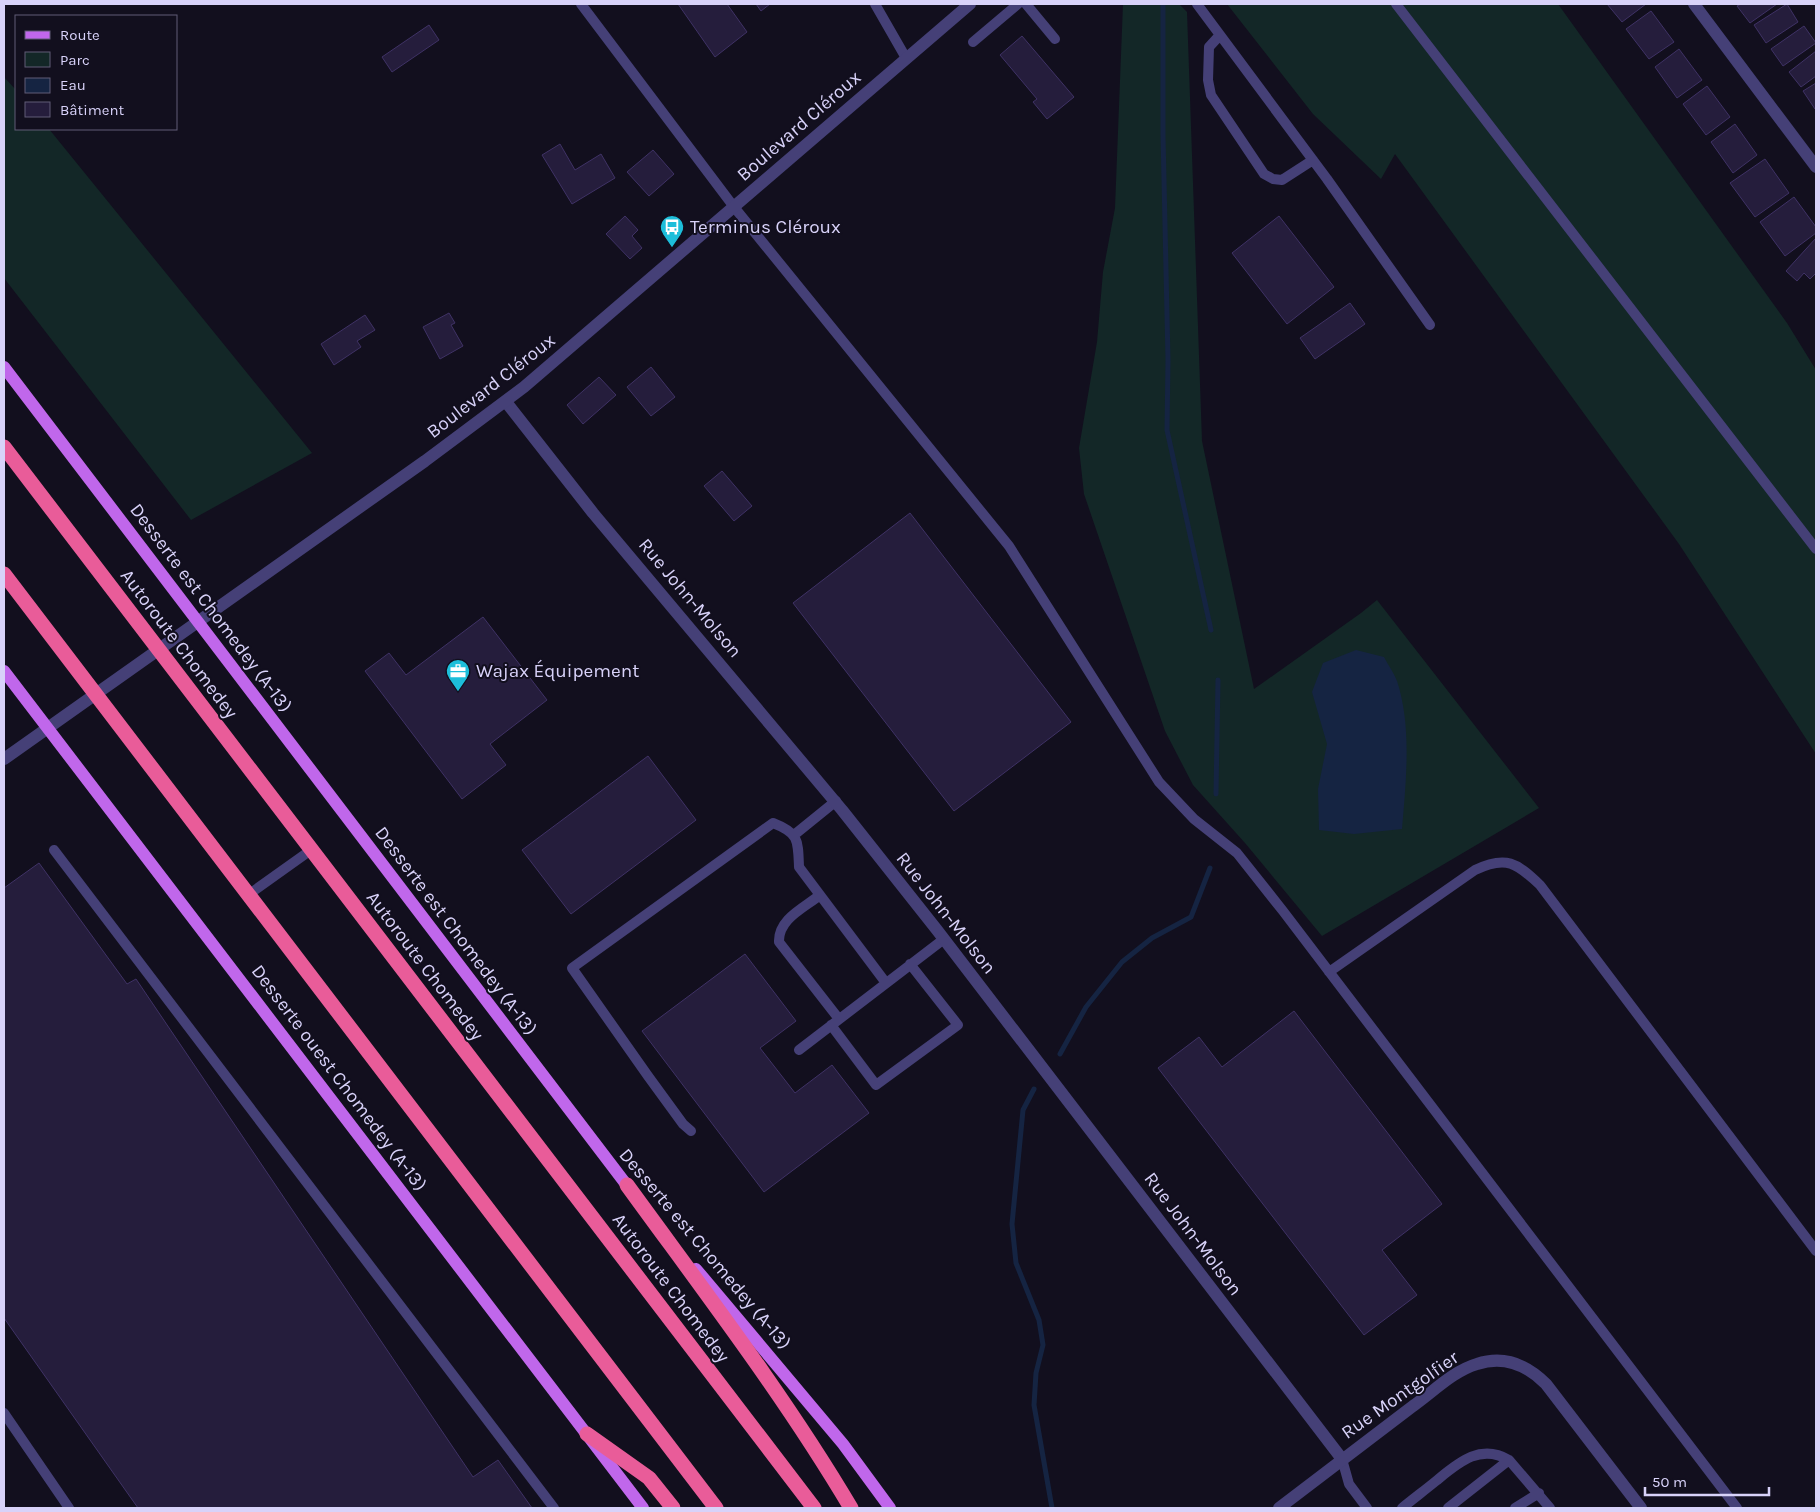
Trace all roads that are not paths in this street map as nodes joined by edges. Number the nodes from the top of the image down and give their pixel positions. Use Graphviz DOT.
graph roads {
  1 [pos="581,4"];
  2 [pos="875,4"];
  3 [pos="970,4"];
  4 [pos="1018,4"];
  5 [pos="1026,4"];
  6 [pos="1197,4"];
  7 [pos="1396,4"];
  8 [pos="1694,4"];
  9 [pos="1220,35"];
  10 [pos="1055,39"];
  11 [pos="973,42"];
  12 [pos="906,58"];
  13 [pos="1313,160"];
  14 [pos="1816,167"];
  15 [pos="734,207"];
  16 [pos="1430,325"];
  17 [pos="4,367"];
  18 [pos="506,402"];
  19 [pos="4,447"];
  20 [pos="1816,549"];
  21 [pos="4,574"];
  22 [pos="4,671"];
  23 [pos="4,759"];
  24 [pos="836,802"];
  25 [pos="794,835"];
  26 [pos="54,850"];
  27 [pos="311,850"];
  28 [pos="248,895"];
  29 [pos="820,895"];
  30 [pos="944,939"];
  31 [pos="910,964"];
  32 [pos="1329,972"];
  33 [pos="886,983"];
  34 [pos="835,1022"];
  35 [pos="800,1050"];
  36 [pos="691,1131"];
  37 [pos="626,1185"];
  38 [pos="1816,1251"];
  39 [pos="4,1413"];
  40 [pos="587,1434"];
  41 [pos="1342,1459"];
  42 [pos="1509,1460"];
  43 [pos="1539,1493"];
  44 [pos="69,1508"];
  45 [pos="554,1508"];
  46 [pos="643,1508"];
  47 [pos="673,1508"];
  48 [pos="716,1508"];
  49 [pos="814,1508"];
  50 [pos="851,1508"];
  51 [pos="890,1508"];
  52 [pos="1279,1508"];
  53 [pos="1366,1508"];
  54 [pos="1402,1508"];
  55 [pos="1448,1508"];
  56 [pos="1515,1508"];
  57 [pos="1550,1508"];
  58 [pos="1641,1508"];
  59 [pos="1738,1508"];
  1 -- 15 [label="lane"];
  2 -- 12 [label="lane"];
  3 -- 12 [label="street, Boulevard Cléroux"];
  4 -- 11 [label="lane"];
  5 -- 10 [label="lane"];
  6 -- 9 [label="lane"];
  7 -- 20 [label="lane"];
  8 -- 14 [label="street"];
  9 -- 13 [label="lane"];
  9 -- 13 [label="lane"];
  12 -- 15 [label="street, Boulevard Cléroux"];
  13 -- 16 [label="lane"];
  15 -- 18 [label="street, Boulevard Cléroux"];
  15 -- 32 [label="lane"];
  17 -- 37 [label="main road, Desserte est Chomedey (A-13)"];
  18 -- 23 [label="street, Boulevard Cléroux"];
  18 -- 24 [label="street, Rue John-Molson"];
  19 -- 27 [label="highway, Autoroute Chomedey"];
  21 -- 28 [label="highway"];
  22 -- 40 [label="main road, Desserte ouest Chomedey (A-13)"];
  24 -- 25 [label="lane"];
  24 -- 30 [label="street, Rue John-Molson"];
  25 -- 29 [label="lane"];
  25 -- 36 [label="lane"];
  26 -- 45 [label="lane"];
  27 -- 28 [label="lane"];
  27 -- 49 [label="highway, Autoroute Chomedey"];
  28 -- 48 [label="highway"];
  29 -- 33 [label="lane"];
  29 -- 34 [label="lane"];
  30 -- 31 [label="lane"];
  30 -- 41 [label="street, Rue John-Molson"];
  31 -- 33 [label="lane"];
  31 -- 34 [label="lane"];
  32 -- 38 [label="lane"];
  32 -- 59 [label="lane"];
  33 -- 34 [label="lane"];
  34 -- 35 [label="lane"];
  37 -- 50 [label="highway"];
  37 -- 51 [label="main road, Desserte est Chomedey (A-13)"];
  39 -- 44 [label="lane"];
  40 -- 46 [label="main road, Desserte ouest Chomedey (A-13)"];
  40 -- 47 [label="highway"];
  41 -- 52 [label="street, Rue Montgolfier"];
  41 -- 53 [label="lane"];
  41 -- 58 [label="street, Rue Montgolfier"];
  42 -- 43 [label="lane"];
  42 -- 54 [label="lane"];
  42 -- 55 [label="lane"];
  43 -- 56 [label="lane"];
  43 -- 57 [label="lane"];
}
